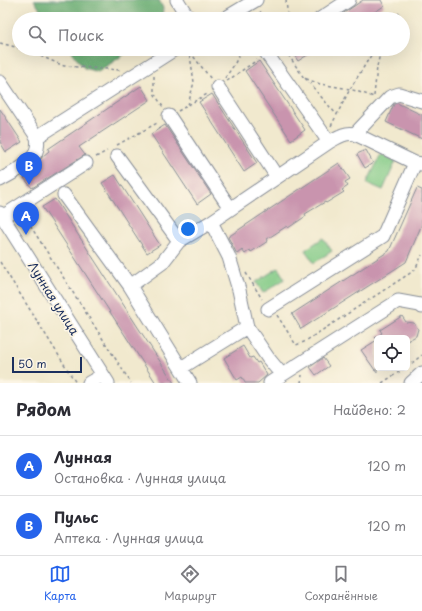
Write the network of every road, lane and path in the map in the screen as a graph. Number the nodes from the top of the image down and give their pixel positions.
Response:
1 (178, 0) edge
2 (256, 0) edge
3 (286, 0) edge
4 (349, 0) edge
5 (185, 12) edge
6 (236, 12) edge
7 (287, 12) edge
8 (331, 12) edge
9 (0, 43) edge
10 (12, 46) edge
11 (40, 56) edge
12 (164, 56) edge
13 (191, 56) edge
14 (193, 56) edge
15 (238, 56) edge
16 (273, 56) edge
17 (289, 56) edge
18 (371, 56) edge
19 (379, 56) edge
20 (154, 62) junction
21 (139, 72) junction
22 (304, 78) junction
23 (0, 82) edge
24 (218, 87) junction
25 (350, 89) junction
26 (374, 97) junction
27 (422, 101) edge
28 (188, 105) dead end
29 (378, 109) junction
30 (336, 114) junction
31 (169, 116) joint
32 (355, 134) junction
33 (37, 137) junction
34 (327, 140) junction
35 (117, 156) dead end
36 (86, 163) dead end
37 (418, 164) edge
38 (277, 176) junction
39 (0, 180) edge
40 (64, 195) dead end
41 (18, 206) junction
42 (230, 208) junction
43 (1, 215) edge
44 (211, 222) junction
45 (180, 241) junction
46 (422, 256) edge
47 (0, 262) edge
48 (130, 286) junction
49 (422, 306) edge
50 (270, 308) joint
51 (247, 326) junction
52 (422, 355) edge
53 (410, 364) edge
54 (181, 368) junction
55 (400, 371) edge
56 (422, 373) edge
57 (282, 376) junction
58 (105, 379) edge
59 (76, 383) edge
60 (89, 383) edge
61 (131, 383) edge
62 (190, 383) edge
63 (270, 383) edge
64 (382, 383) edge
65 (410, 383) edge

1 - 5 street
2 - 6 street
3 - 7 path
4 - 8 street
9 - 10 path
11 - 21 path
12 - 20 street
13 - 28 path
14 - 24 path
15 - 24 path
16 - 34 street
17 - 22 path
18 - 25 path
19 - 26 path
20 - 21 street
20 - 31 path
21 - 33 street
22 - 25 path
22 - 30 path
23 - 33 street
24 - 38 street
25 - 26 path
25 - 30 path
26 - 29 path
27 - 29 street
29 - 32 street
30 - 34 path
31 - 42 street
32 - 34 street
32 - 37 street
33 - 39 street
34 - 38 street
35 - 45 street
36 - 41 street
37 - 50 street
38 - 42 street
40 - 48 street
41 - 43 street
41 - 61 path
42 - 44 street
43 - 58 street, Лунная улица
44 - 45 street
44 - 51 street
45 - 48 street
46 - 50 path
47 - 59 path
48 - 54 street
49 - 57 street
51 - 54 street
51 - 57 street
52 - 53 path
54 - 62 street
55 - 64 path
56 - 65 street
57 - 63 street
58 - 60 street

